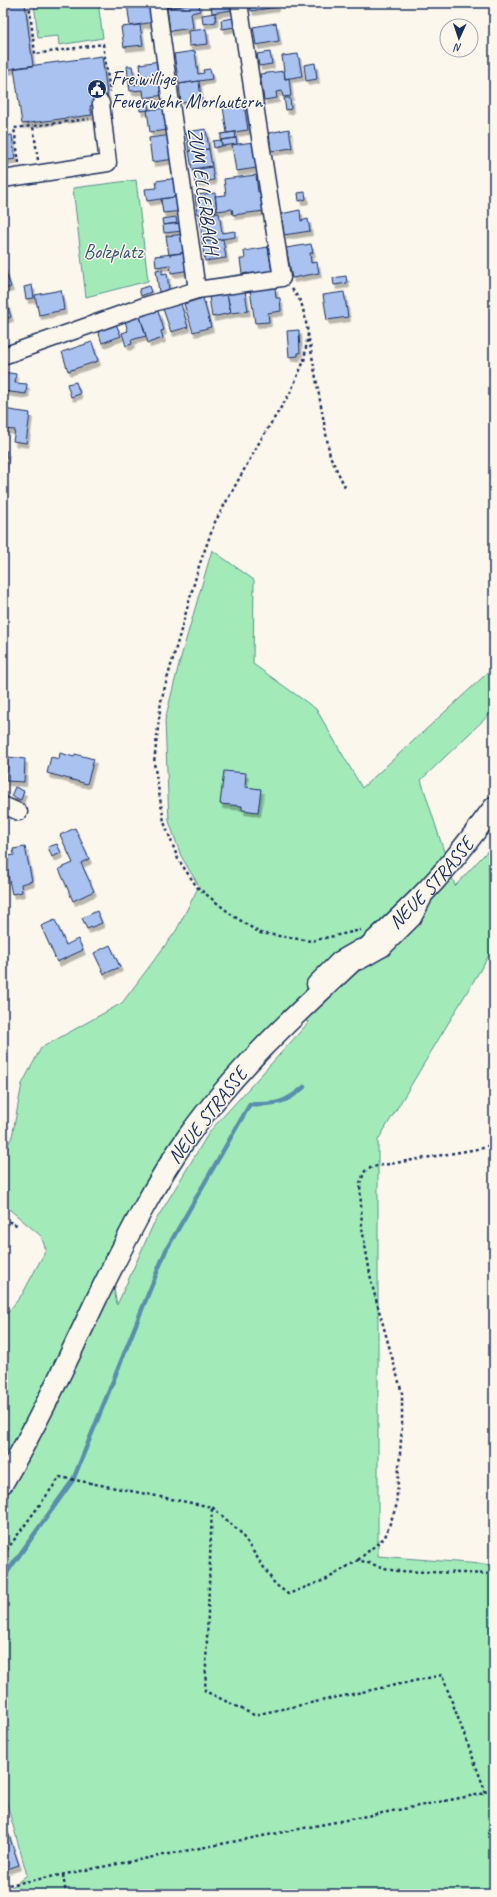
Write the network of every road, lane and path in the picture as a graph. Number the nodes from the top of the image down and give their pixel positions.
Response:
1 (29, 3) edge
2 (157, 3) edge
3 (239, 3) edge
4 (105, 106) junction
5 (33, 126) junction
6 (18, 159) dead end
7 (39, 173) junction
8 (3, 179) edge
9 (282, 278) junction
10 (197, 290) junction
11 (308, 334) junction
12 (3, 356) edge
13 (346, 489) dead end
14 (3, 805) edge
15 (494, 807) edge
16 (19, 812) dead end
17 (428, 888) junction
18 (371, 933) junction
19 (344, 969) junction
20 (296, 1015) junction
21 (494, 1143) edge
22 (3, 1219) edge
23 (19, 1226) dead end
24 (7, 1488) edge
25 (3, 1506) edge
26 (212, 1507) junction
27 (3, 1555) edge
28 (358, 1560) junction
29 (494, 1574) edge
30 (64, 1875) junction
31 (3, 1886) edge
32 (66, 1894) edge

1 - 4 path
2 - 10 street, ZUM ELLERBACH
3 - 9 street
4 - 5 path
4 - 7 street
5 - 6 path
5 - 7 path
7 - 8 street
9 - 10 street
9 - 11 path
10 - 12 street
11 - 13 path
11 - 18 path
14 - 16 street
15 - 17 main road, NEUE STRASSE
17 - 18 main road, NEUE STRASSE
17 - 19 street
18 - 19 main road, NEUE STRASSE
18 - 20 street
19 - 20 main road, NEUE STRASSE
20 - 24 main road, NEUE STRASSE
21 - 28 path
22 - 23 path
24 - 25 path
26 - 27 path
26 - 28 path
26 - 30 path
28 - 29 path
30 - 31 path
30 - 32 path

